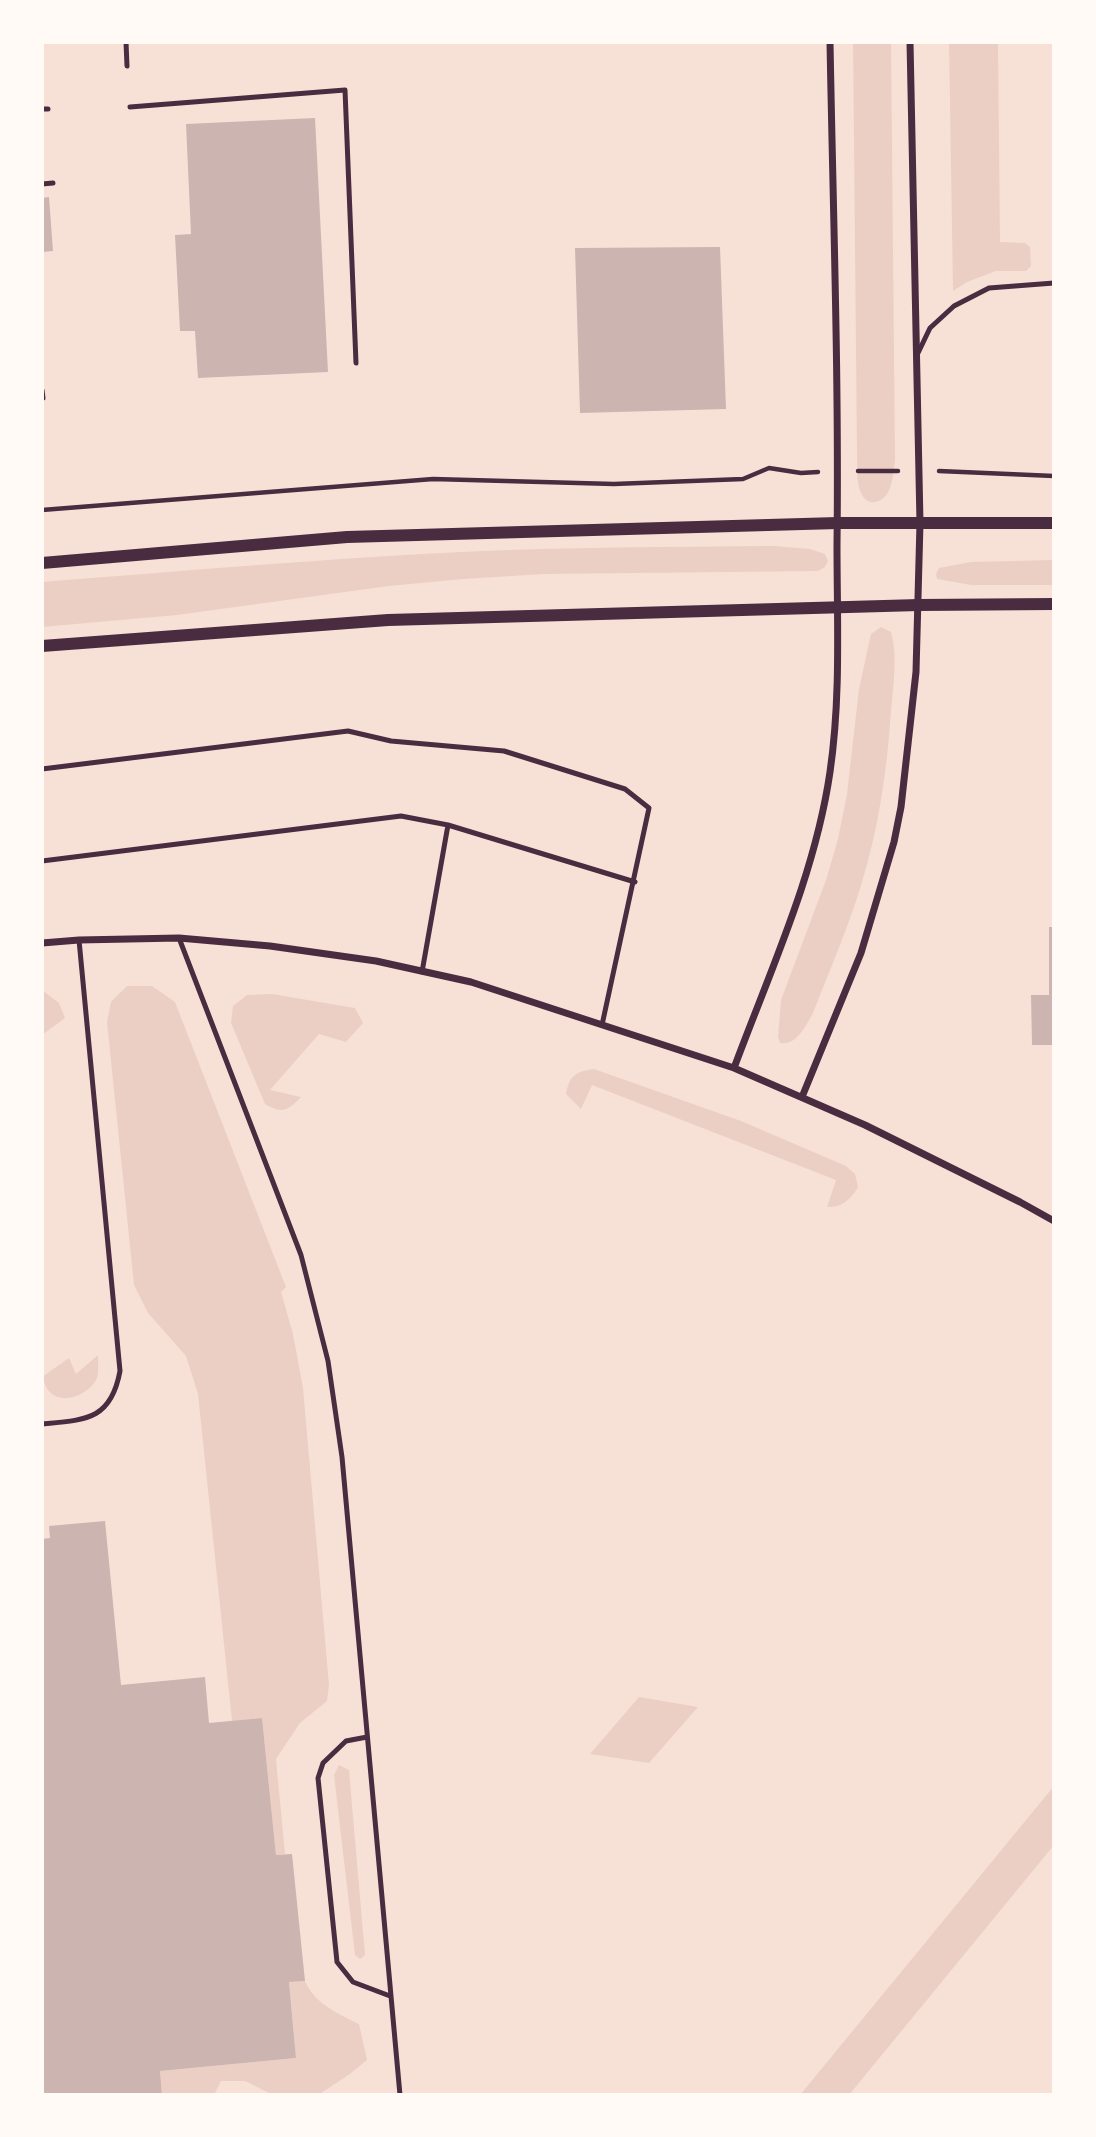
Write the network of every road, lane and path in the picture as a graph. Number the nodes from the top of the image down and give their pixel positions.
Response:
1 (125, 42) edge
2 (830, 42) edge
3 (910, 42) edge
4 (127, 66) dead end
5 (130, 107) dead end
6 (53, 183) dead end
7 (42, 184) edge
8 (1054, 283) edge
9 (915, 358) junction
10 (356, 363) dead end
11 (42, 390) edge
12 (43, 398) edge
13 (919, 470) junction
14 (838, 471) junction
15 (1054, 476) edge
16 (42, 510) edge
17 (838, 523) junction
18 (920, 523) junction
19 (1054, 523) edge
20 (42, 563) edge
21 (1054, 604) edge
22 (919, 606) junction
23 (837, 609) junction
24 (42, 646) edge
25 (42, 769) edge
26 (448, 825) junction
27 (42, 861) edge
28 (635, 881) junction
29 (179, 938) junction
30 (79, 940) junction
31 (42, 943) edge
32 (422, 971) junction
33 (602, 1025) junction
34 (734, 1068) junction
35 (802, 1097) junction
36 (1054, 1221) edge
37 (42, 1424) edge
38 (367, 1737) junction
39 (390, 1996) junction
40 (400, 2095) edge

1 - 4 lane
2 - 14 street
3 - 9 street
5 - 10 lane
6 - 7 lane
8 - 9 lane
9 - 13 street
11 - 12 lane
13 - 14 path
13 - 15 path
13 - 18 street
14 - 16 path
14 - 17 street
17 - 18 street
17 - 20 street
17 - 23 street
18 - 19 street
18 - 22 street
21 - 22 street
22 - 23 street
22 - 35 street
23 - 24 street
23 - 34 street
25 - 28 lane
26 - 27 lane
26 - 28 lane
26 - 32 lane
28 - 33 lane
29 - 30 street
29 - 32 street
29 - 38 lane
30 - 31 street
30 - 37 lane
32 - 33 street
33 - 34 street
34 - 35 street
35 - 36 street
38 - 39 lane
38 - 39 lane
39 - 40 lane

